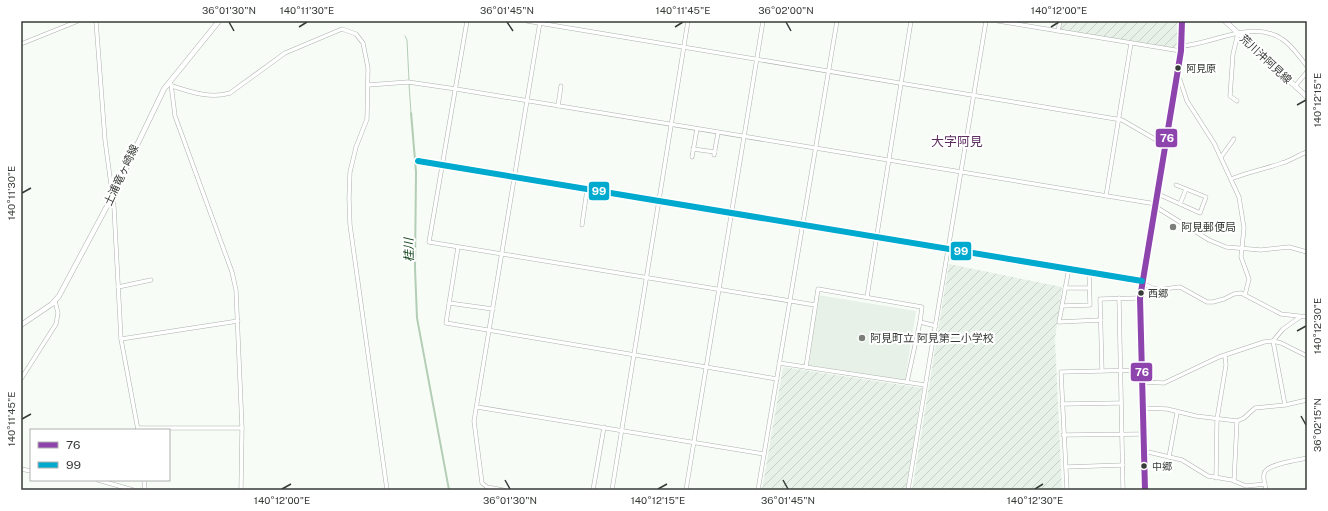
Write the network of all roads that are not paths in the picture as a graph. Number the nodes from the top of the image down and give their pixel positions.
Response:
1 (78, 21) edge
2 (96, 21) edge
3 (219, 21) edge
4 (467, 21) edge
5 (527, 21) edge
6 (688, 21) edge
7 (763, 21) edge
8 (837, 21) edge
9 (911, 21) edge
10 (986, 21) edge
11 (998, 21) edge
12 (1060, 21) edge
13 (1182, 21) edge
14 (1225, 21) edge
15 (540, 22) edge
16 (1058, 31) junction
17 (1238, 33) junction
18 (1131, 43) junction
19 (21, 44) edge
20 (1182, 46) junction
21 (683, 48) junction
22 (1181, 51) junction
23 (756, 60) junction
24 (1307, 66) edge
25 (828, 72) junction
26 (1307, 72) edge
27 (1177, 77) junction
28 (170, 80) junction
29 (901, 84) junction
30 (368, 85) junction
31 (172, 86) junction
32 (561, 86) dead end
33 (1295, 86) junction
34 (456, 89) junction
35 (974, 96) junction
36 (1307, 97) edge
37 (527, 101) junction
38 (1237, 101) dead end
39 (558, 106) junction
40 (1118, 120) junction
41 (671, 125) junction
42 (697, 129) junction
43 (718, 132) junction
44 (744, 137) junction
45 (1234, 139) dead end
46 (1165, 145) junction
47 (815, 148) junction
48 (693, 149) junction
49 (1307, 152) edge
50 (692, 157) dead end
51 (1221, 157) junction
52 (888, 160) junction
53 (418, 161) dead end
54 (443, 166) junction
55 (961, 172) junction
56 (515, 178) junction
57 (1231, 180) junction
58 (118, 182) junction
59 (111, 183) junction
60 (1176, 185) dead end
61 (1186, 189) junction
62 (587, 190) junction
63 (1158, 194) junction
64 (113, 195) junction
65 (1106, 196) junction
66 (658, 201) junction
67 (1180, 204) junction
68 (107, 205) junction
69 (1156, 206) junction
70 (114, 207) junction
71 (731, 213) junction
72 (582, 225) dead end
73 (802, 225) junction
74 (877, 237) junction
75 (458, 247) junction
76 (949, 249) junction
77 (1242, 249) junction
78 (1307, 252) edge
79 (502, 254) junction
80 (1069, 268) junction
81 (1089, 272) junction
82 (645, 278) junction
83 (151, 280) dead end
84 (1142, 281) junction
85 (118, 287) junction
86 (1065, 288) junction
87 (1090, 288) junction
88 (719, 291) junction
89 (1245, 295) junction
90 (867, 297) junction
91 (1119, 298) junction
92 (1140, 298) junction
93 (55, 301) junction
94 (790, 301) junction
95 (449, 303) junction
96 (815, 306) junction
97 (1062, 306) junction
98 (493, 309) junction
99 (1307, 316) edge
100 (1301, 317) junction
101 (1101, 320) junction
102 (238, 321) junction
103 (920, 322) junction
104 (21, 325) edge
105 (936, 326) junction
106 (489, 331) junction
107 (121, 339) junction
108 (1273, 341) junction
109 (633, 355) junction
110 (1225, 356) junction
111 (1307, 356) edge
112 (779, 363) junction
113 (706, 367) junction
114 (806, 367) junction
115 (1142, 370) junction
116 (1102, 371) junction
117 (1121, 371) junction
118 (21, 379) edge
119 (777, 379) junction
120 (907, 382) junction
121 (1142, 382) junction
122 (925, 385) junction
123 (1307, 400) edge
124 (1121, 403) junction
125 (1062, 404) junction
126 (1285, 405) junction
127 (477, 407) junction
128 (1143, 408) junction
129 (1177, 412) junction
130 (1217, 419) junction
131 (1237, 421) junction
132 (604, 427) junction
133 (242, 428) junction
134 (138, 429) edge
135 (622, 430) junction
136 (1122, 434) junction
137 (1144, 434) junction
138 (1064, 435) junction
139 (694, 442) junction
140 (1144, 451) junction
141 (764, 454) junction
142 (1169, 457) junction
143 (1307, 458) edge
144 (1123, 465) junction
145 (1066, 467) junction
146 (1216, 478) junction
147 (102, 481) edge
148 (1234, 481) junction
149 (1265, 484) junction
150 (133, 490) edge
151 (241, 490) edge
152 (387, 490) edge
153 (503, 490) edge
154 (593, 490) edge
155 (612, 490) edge
156 (686, 490) edge
157 (758, 490) edge
158 (908, 490) edge
159 (1067, 490) edge
160 (1123, 490) edge
161 (1145, 490) edge
162 (1266, 490) edge

1 - 19 street
2 - 59 street
3 - 28 main road, 土浦竜ヶ崎線
4 - 34 street
5 - 15 street
6 - 21 street
7 - 23 street
8 - 25 street
9 - 29 street
10 - 35 street
11 - 16 street
12 - 16 street
13 - 20 street
14 - 17 main road, 荒川沖阿見線
15 - 21 street
15 - 37 street
16 - 18 street
17 - 20 street
17 - 24 street
17 - 33 main road, 荒川沖阿見線
17 - 38 street
18 - 22 street
18 - 40 street
20 - 22 street
21 - 23 street
21 - 41 street
22 - 27 street
23 - 25 street
23 - 44 street
25 - 29 street
25 - 47 street
26 - 33 street
27 - 46 street
27 - 51 street
28 - 31 street
28 - 58 main road, 土浦竜ヶ崎線
29 - 35 street
29 - 52 street
30 - 31 street
30 - 34 street
30 - 152 street
31 - 102 street
32 - 39 street
33 - 36 main road, 荒川沖阿見線
34 - 37 street
34 - 54 street
35 - 40 street
35 - 55 street
37 - 39 street
37 - 56 street
39 - 41 street
40 - 46 street
40 - 65 street
41 - 42 street
41 - 66 street
42 - 43 street
42 - 48 street
43 - 44 street
43 - 48 street
44 - 47 street
44 - 71 street
45 - 51 street
46 - 63 street
47 - 52 street
47 - 73 street
48 - 50 street
49 - 57 street
51 - 57 street
52 - 55 street
52 - 74 street
53 - 54 street
54 - 56 street
54 - 75 street
55 - 65 street
55 - 76 street
56 - 62 street
56 - 79 street
57 - 77 street
58 - 59 main road
58 - 64 main road, 土浦竜ヶ崎線
59 - 64 street
60 - 61 street
61 - 67 street
61 - 67 street
62 - 66 street
62 - 72 street
63 - 67 street
63 - 69 street
64 - 68 main road, 土浦竜ヶ崎線
64 - 70 street
65 - 69 street
66 - 71 street
66 - 82 street
68 - 70 main road
68 - 93 main road, 土浦竜ヶ崎線
69 - 77 street
69 - 84 street
70 - 85 street
71 - 73 street
71 - 88 street
73 - 74 street
73 - 94 street
74 - 76 street
74 - 90 street
75 - 79 street
75 - 95 street
76 - 80 street
76 - 105 street
77 - 78 street
77 - 89 street
79 - 82 street
79 - 98 street
80 - 81 street
80 - 86 street
81 - 84 street
81 - 87 street
82 - 88 street
82 - 109 street
83 - 85 street
84 - 89 street
84 - 92 street
85 - 107 street
86 - 87 street
86 - 97 street
87 - 97 street
88 - 94 street
88 - 113 street
89 - 100 street
90 - 96 street
90 - 103 street
91 - 92 street
91 - 101 street
91 - 117 street
92 - 115 street
93 - 104 main road, 土浦竜ヶ崎線
93 - 118 street
94 - 96 street
94 - 112 street
95 - 98 street
95 - 106 street
96 - 114 street
97 - 101 street
98 - 106 street
99 - 100 street
100 - 108 street
101 - 116 street
102 - 107 street
102 - 133 street
103 - 105 street
103 - 120 street
105 - 122 street
106 - 109 street
106 - 127 street
107 - 134 street
108 - 110 street
108 - 111 street
108 - 126 street
109 - 113 street
109 - 135 street
110 - 121 street
110 - 130 street
112 - 114 street
112 - 119 street
113 - 119 street
113 - 139 street
114 - 120 street
115 - 117 street
115 - 121 street
116 - 117 street
116 - 125 street
117 - 124 street
119 - 141 street
120 - 122 street
121 - 128 street
122 - 158 street
123 - 126 street
124 - 125 street
124 - 136 street
125 - 138 street
126 - 131 street
127 - 132 street
127 - 153 street
128 - 129 street
128 - 137 street
129 - 130 street
129 - 142 street
130 - 131 street
130 - 146 street
131 - 148 street
132 - 135 street
132 - 154 street
133 - 134 street
133 - 151 street
135 - 139 street
135 - 155 street
136 - 137 street
136 - 138 street
136 - 144 street
137 - 140 street
138 - 145 street
139 - 141 street
139 - 156 street
140 - 142 street
140 - 161 street
141 - 157 street
142 - 146 street
143 - 149 street
144 - 145 street
144 - 160 street
145 - 159 street
146 - 148 street
147 - 150 street
148 - 149 street
149 - 162 street

